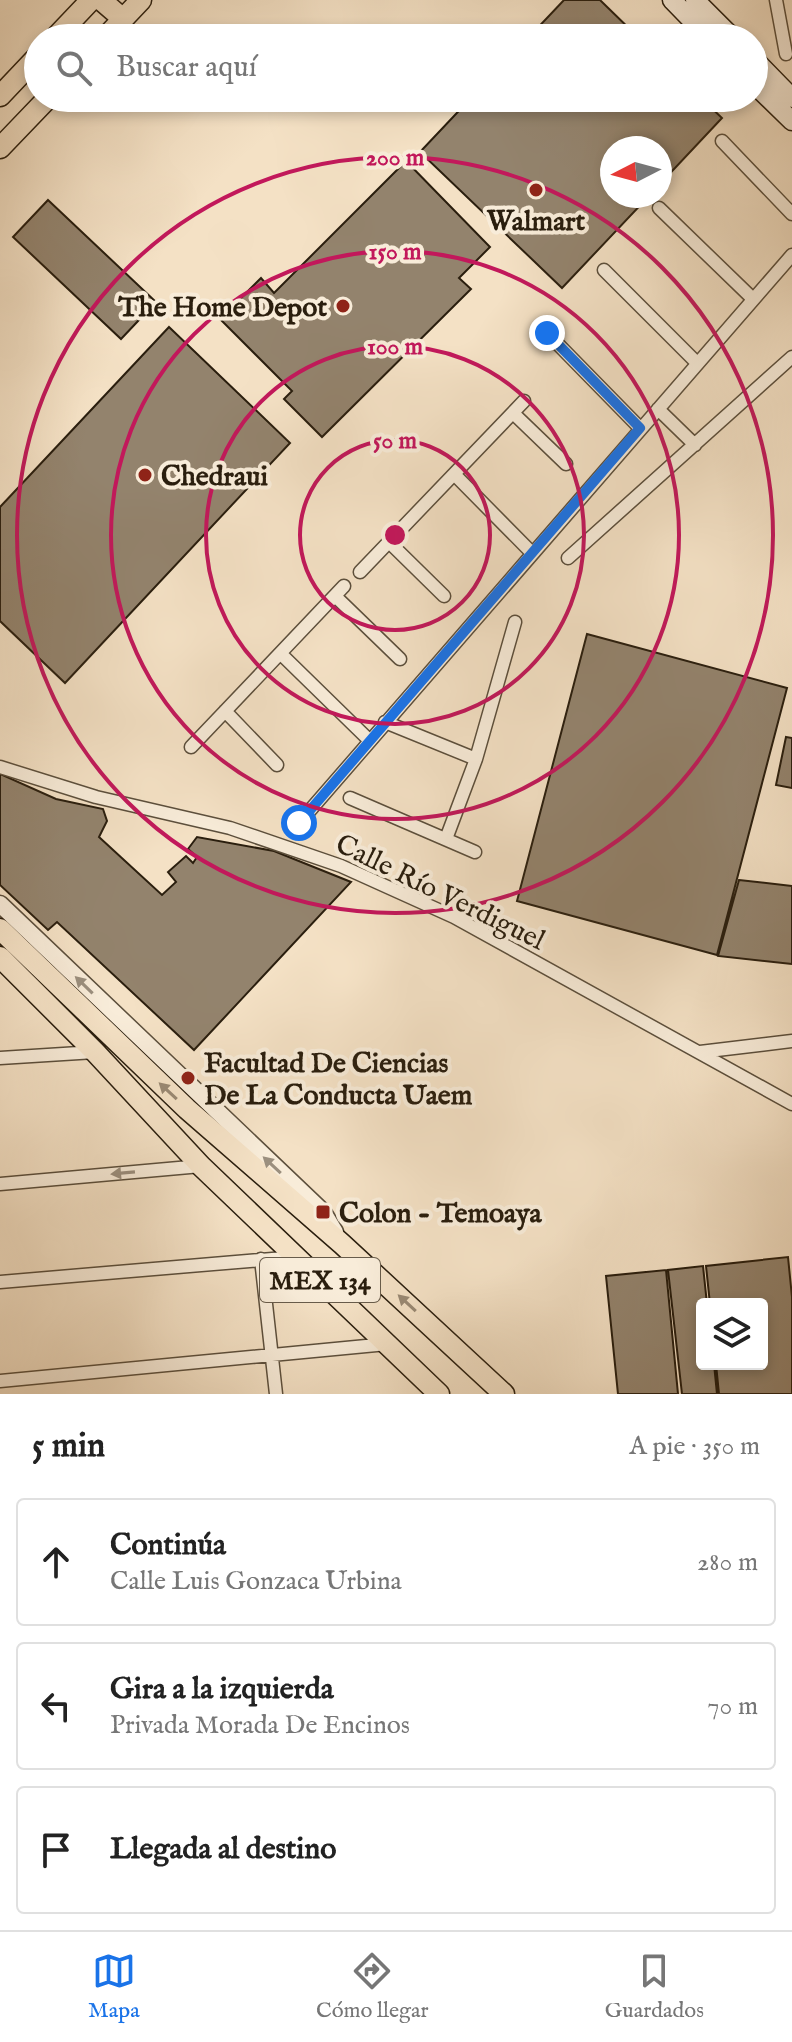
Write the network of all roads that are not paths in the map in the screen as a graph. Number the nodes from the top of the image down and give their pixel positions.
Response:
1 (91, 0) edge
2 (101, 0) edge
3 (141, 0) edge
4 (672, 0) edge
5 (695, 0) edge
6 (776, 0) edge
7 (123, 19) junction
8 (68, 24) edge
9 (118, 24) edge
10 (695, 24) edge
11 (719, 24) edge
12 (789, 54) edge
13 (768, 60) edge
14 (24, 71) edge
15 (768, 75) edge
16 (0, 96) edge
17 (768, 98) edge
18 (792, 98) edge
19 (35, 112) edge
20 (792, 121) edge
21 (722, 141) dead end
22 (0, 148) edge
23 (659, 208) dead end
24 (792, 214) edge
25 (792, 255) edge
26 (604, 270) dead end
27 (753, 299) junction
28 (547, 333) dead end
29 (792, 357) edge
30 (697, 363) junction
31 (524, 401) dead end
32 (658, 409) junction
33 (513, 413) junction
34 (640, 428) junction
35 (695, 445) junction
36 (566, 464) dead end
37 (454, 474) junction
38 (389, 542) junction
39 (532, 553) junction
40 (568, 558) dead end
41 (360, 572) dead end
42 (344, 586) dead end
43 (335, 596) junction
44 (444, 596) dead end
45 (515, 622) dead end
46 (281, 654) junction
47 (400, 659) dead end
48 (225, 711) junction
49 (385, 722) junction
50 (369, 740) junction
51 (191, 747) dead end
52 (476, 759) junction
53 (277, 765) dead end
54 (0, 767) edge
55 (350, 798) dead end
56 (299, 823) dead end
57 (446, 839) junction
58 (475, 852) dead end
59 (0, 904) edge
60 (0, 929) edge
61 (0, 957) edge
62 (0, 977) edge
63 (76, 1033) junction
64 (792, 1041) edge
65 (95, 1052) junction
66 (699, 1052) junction
67 (0, 1058) edge
68 (792, 1104) edge
69 (201, 1166) junction
70 (0, 1184) edge
71 (342, 1244) junction
72 (296, 1257) junction
73 (261, 1259) junction
74 (0, 1282) edge
75 (388, 1344) junction
76 (272, 1355) junction
77 (0, 1381) edge
78 (276, 1394) edge
79 (439, 1394) edge
80 (504, 1394) edge

1 - 8 main road
2 - 7 main road
3 - 7 main road
4 - 10 main road
5 - 11 main road
6 - 12 street
7 - 9 main road
12 - 13 street
14 - 16 main road
15 - 18 main road
17 - 20 main road
19 - 22 main road
21 - 24 street
23 - 27 street
25 - 27 street
26 - 30 street
27 - 30 street
28 - 34 street
29 - 35 street
30 - 32 street
31 - 33 street
32 - 34 street
32 - 35 street
33 - 36 street
33 - 37 street
34 - 39 street
35 - 40 street
37 - 38 street
37 - 39 street
38 - 41 street
38 - 44 street
39 - 49 street
42 - 43 street
43 - 46 street
43 - 47 street
45 - 52 street
46 - 48 street
46 - 50 street
48 - 51 street
48 - 53 street
49 - 50 street
49 - 52 street
50 - 56 street
52 - 57 street
54 - 66 street, Calle Río Verdiguel
55 - 57 street
57 - 58 street
71 -> 59 street
71 -> 60 main road, MEX 134
61 - 63 main road, MEX 134
62 - 63 main road
63 - 65 main road, MEX 134
64 - 66 street
65 - 67 street
65 - 69 main road, MEX 134
66 - 68 street, Calle Río Verdiguel
69 -> 70 street
69 - 72 main road, MEX 134
80 -> 71 main road, MEX 134
72 - 73 street
72 - 75 main road, MEX 134
73 - 74 street
73 - 76 street
75 - 76 street
75 - 79 main road, MEX 134
76 - 77 street
76 - 78 street

